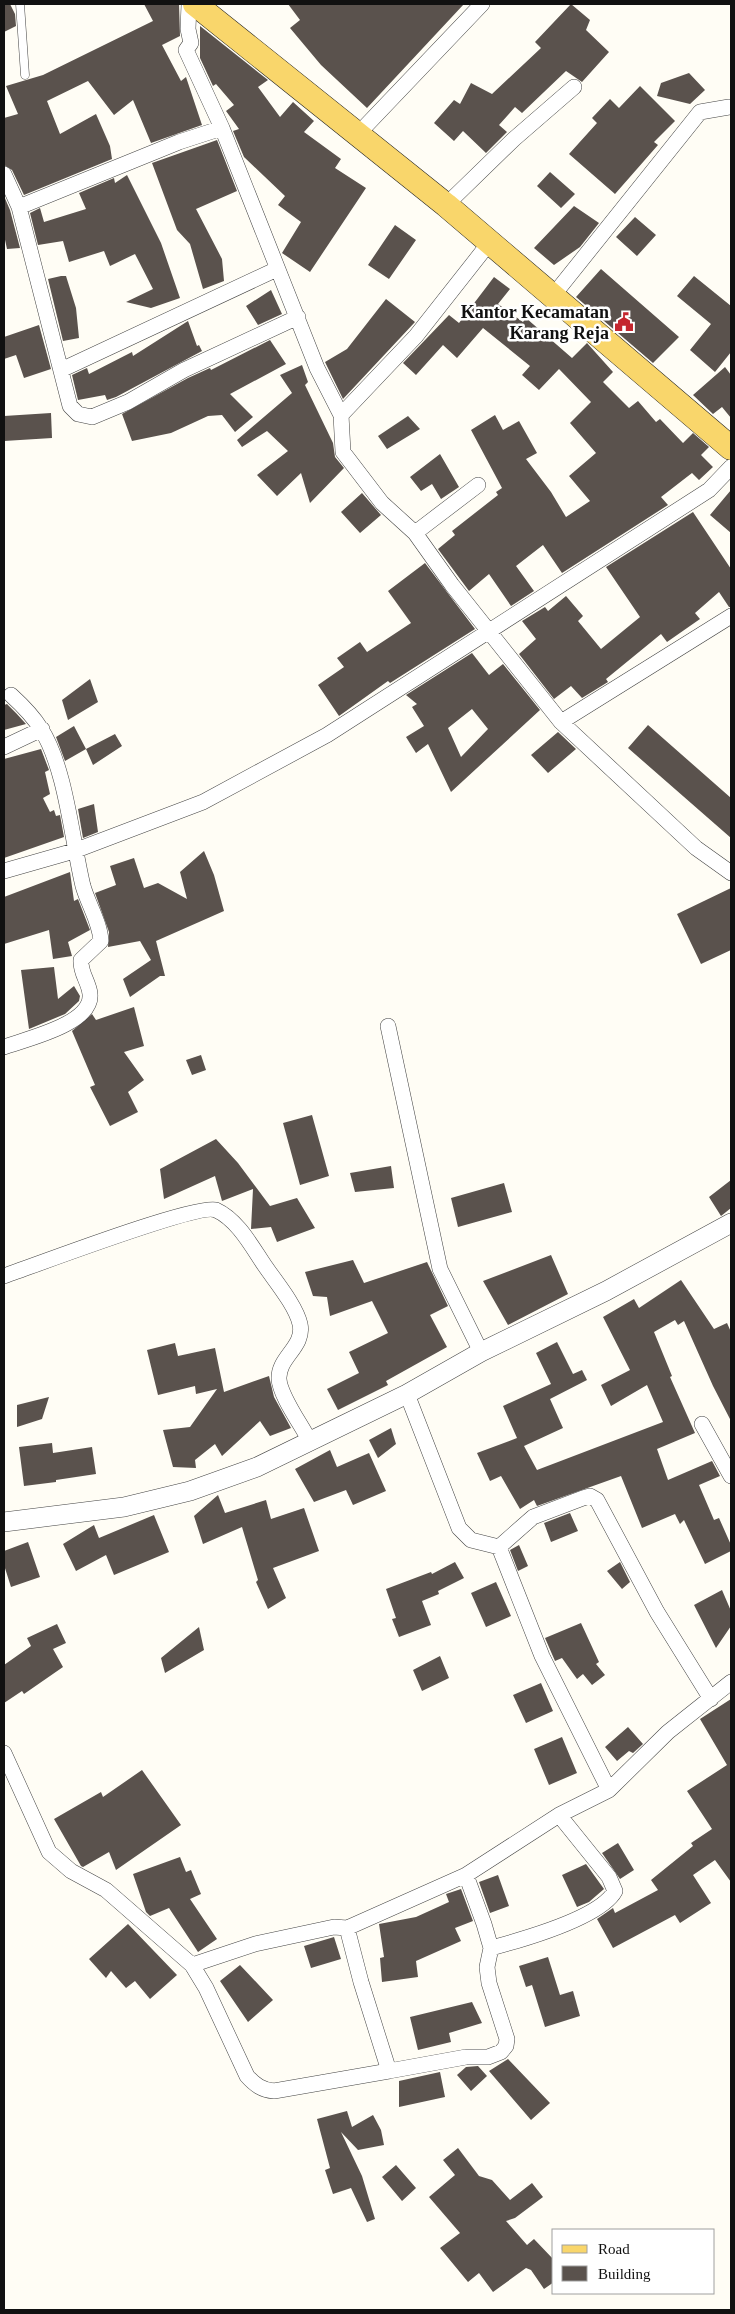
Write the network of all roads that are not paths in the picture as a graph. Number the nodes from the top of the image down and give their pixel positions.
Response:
1 (20, 4) edge
2 (189, 4) edge
3 (195, 4) edge
4 (482, 4) edge
5 (25, 75) dead end
6 (574, 87) dead end
7 (729, 107) dead end
8 (222, 128) junction
9 (359, 134) junction
10 (4, 174) edge
11 (446, 205) junction
12 (19, 207) junction
13 (490, 242) junction
14 (277, 269) junction
15 (552, 297) junction
16 (298, 317) junction
17 (61, 370) junction
18 (341, 415) junction
19 (731, 448) edge
20 (731, 467) edge
21 (478, 485) dead end
22 (415, 533) junction
23 (731, 616) edge
24 (489, 632) junction
25 (11, 695) dead end
26 (561, 722) junction
27 (42, 729) junction
28 (4, 747) edge
29 (74, 851) junction
30 (4, 871) edge
31 (731, 874) edge
32 (388, 1026) dead end
33 (4, 1047) edge
34 (731, 1223) edge
35 (4, 1276) edge
36 (481, 1352) junction
37 (407, 1394) junction
38 (702, 1424) dead end
39 (309, 1440) junction
40 (731, 1476) edge
41 (4, 1522) edge
42 (499, 1547) junction
43 (731, 1682) edge
44 (712, 1699) junction
45 (4, 1753) edge
46 (609, 1790) junction
47 (559, 1815) junction
48 (466, 1875) junction
49 (347, 1928) junction
50 (491, 1948) junction
51 (192, 1964) junction
52 (389, 2070) junction

1 - 5 lane
2 - 8 street
3 - 9 main road
4 - 9 street
6 - 11 street
7 - 15 street
8 - 12 street
8 - 14 street
9 - 11 main road
10 - 12 street
11 - 13 main road
12 - 17 street
13 - 15 main road
13 - 18 street
14 - 16 street
14 - 17 street
15 - 19 main road
16 - 17 street
16 - 18 street
18 - 22 street
20 - 24 street
21 - 22 street
22 - 24 street
23 - 26 street
24 - 26 street
24 - 29 street
25 - 27 street
26 - 31 street
27 - 28 street
27 - 29 street
29 - 30 street
29 - 33 street
32 - 36 street
34 - 36 street
35 - 39 street
36 - 37 street
37 - 39 street
37 - 42 street
38 - 40 street
39 - 41 street
42 - 44 street
42 - 46 street
43 - 44 street
44 - 46 street
45 - 51 street
46 - 47 street
47 - 48 street
47 - 50 street
48 - 49 street
48 - 50 street
49 - 51 street
49 - 52 street
50 - 52 street
51 - 52 street

